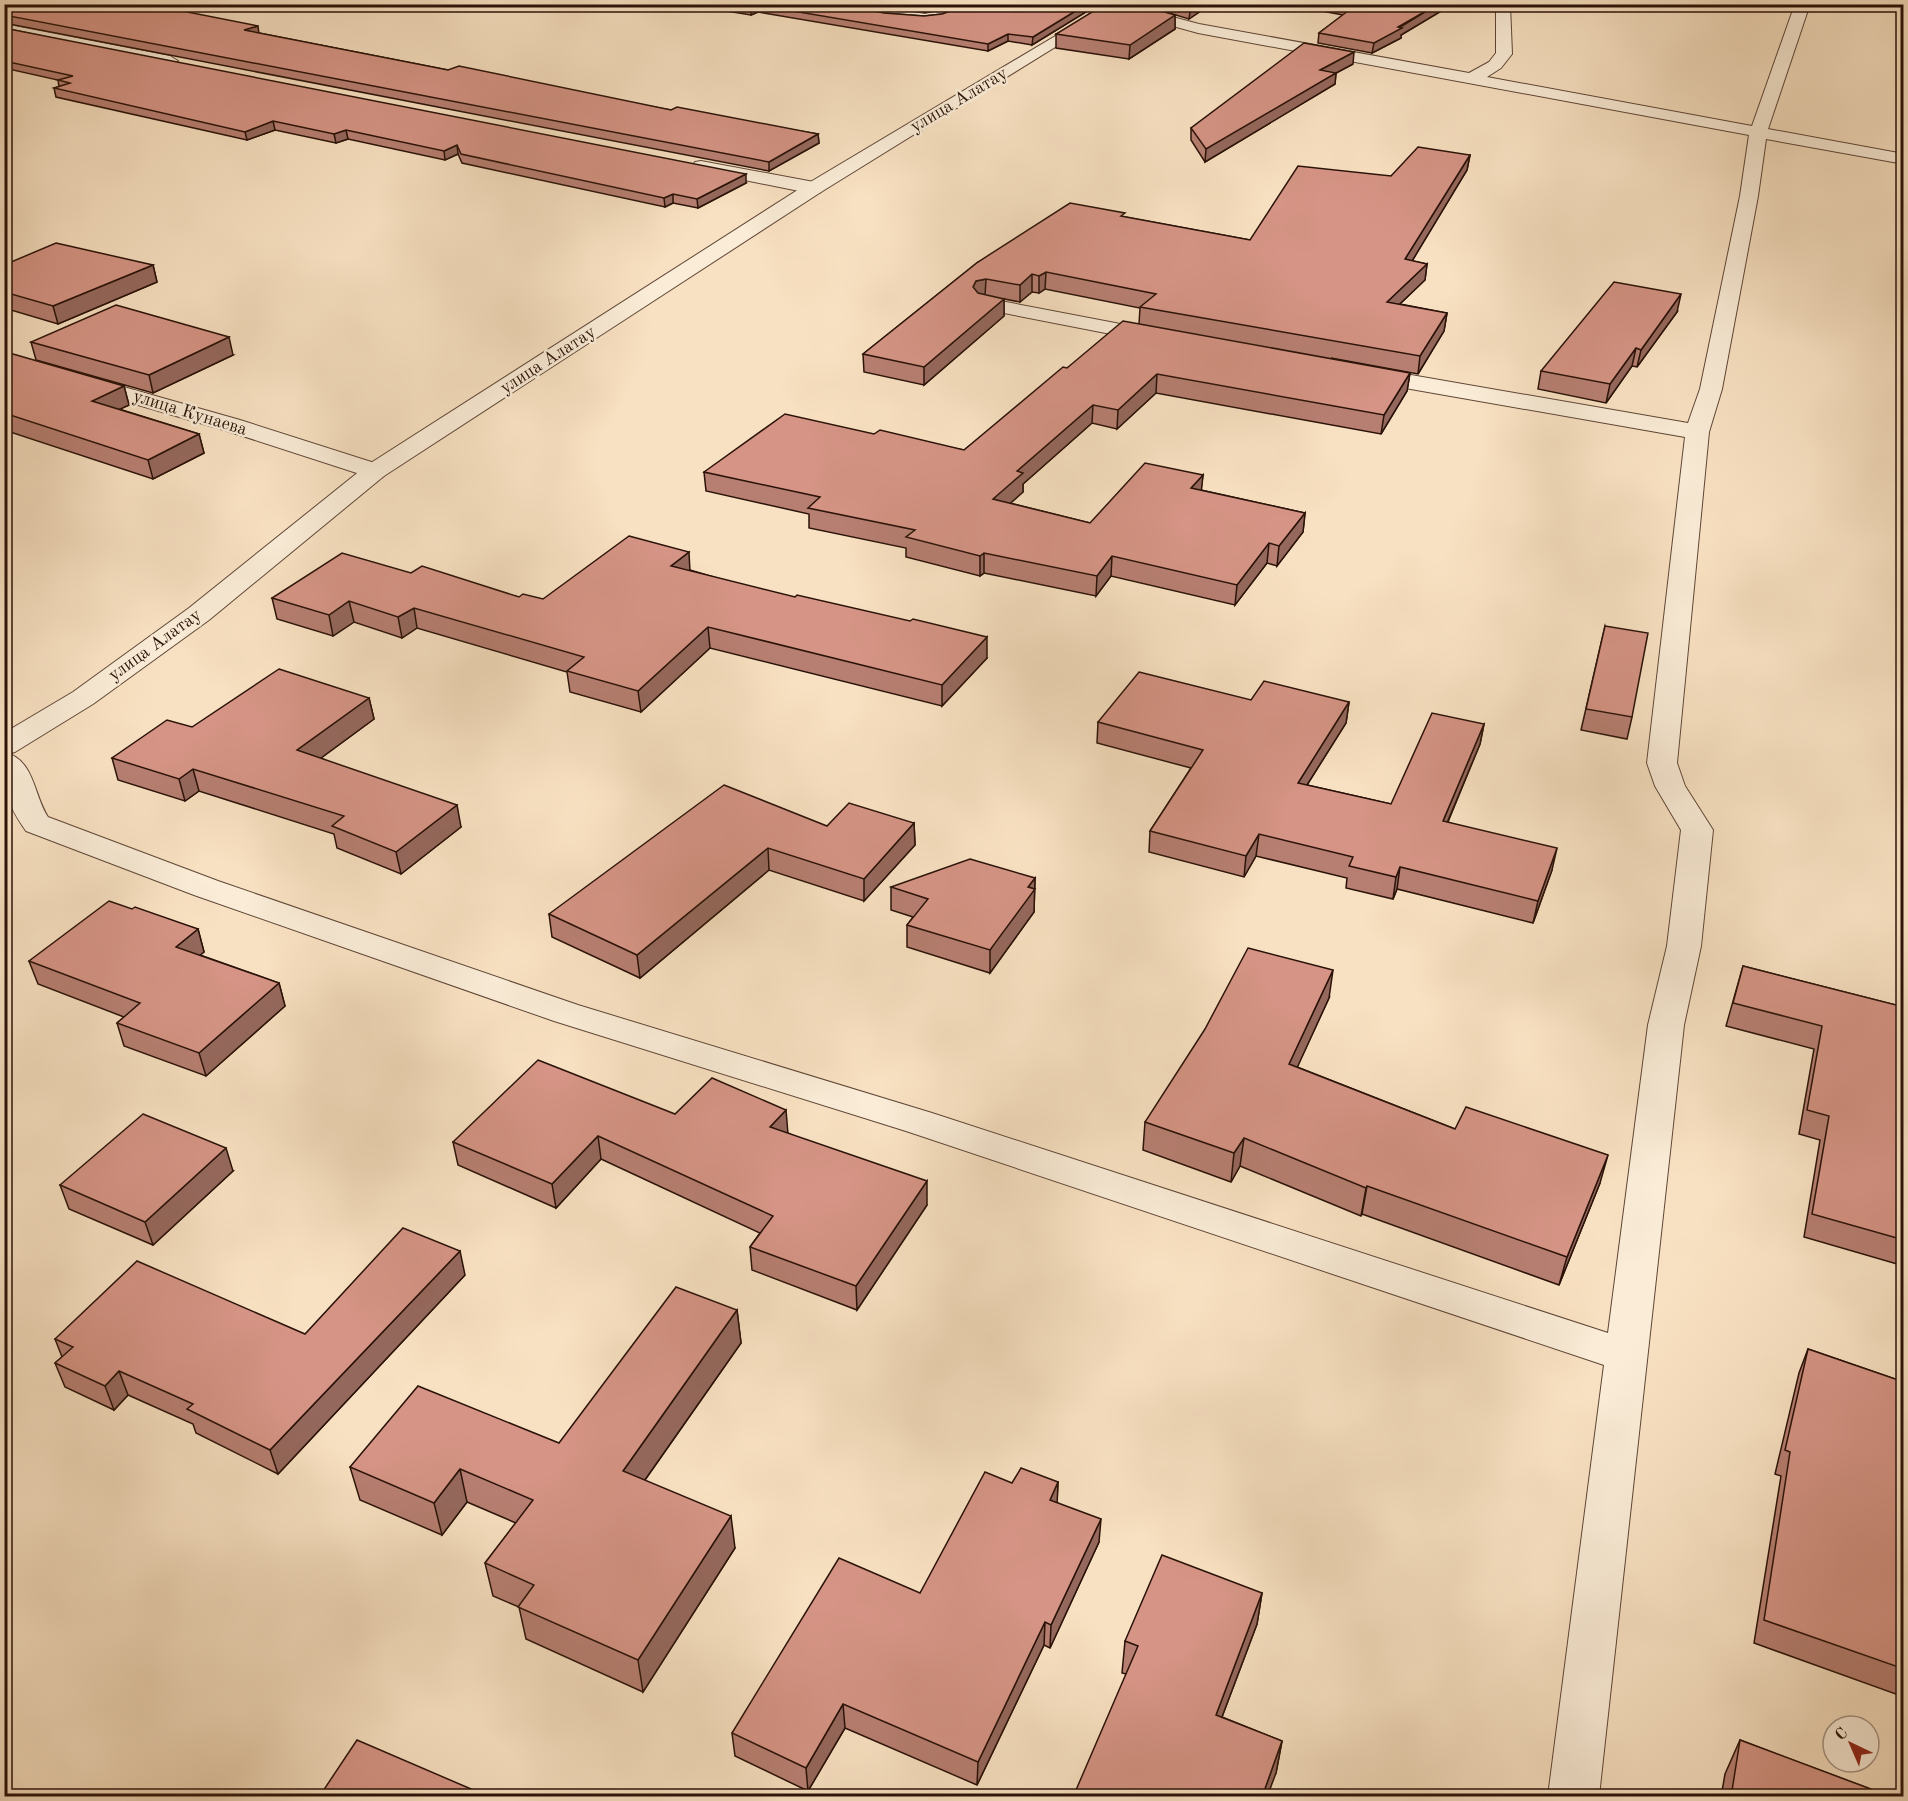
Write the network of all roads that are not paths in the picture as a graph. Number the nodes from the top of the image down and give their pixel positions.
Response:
1 (832, 4) edge
2 (964, 4) edge
3 (1503, 4) edge
4 (1803, 4) edge
5 (1113, 5) edge
6 (4, 28) edge
7 (190, 64) edge
8 (1473, 78) junction
9 (1758, 132) junction
10 (1904, 159) edge
11 (687, 163) edge
12 (814, 188) junction
13 (985, 304) edge
14 (1174, 340) edge
15 (4, 359) edge
16 (1348, 372) edge
17 (1697, 432) junction
18 (375, 471) junction
19 (4, 746) edge
20 (4, 761) edge
21 (1628, 1356) junction
22 (1574, 1797) edge

1 - 2 street
3 - 8 street
4 - 9 street
5 - 8 street
5 - 12 street, улица Алатау
6 - 7 street
8 - 9 street
9 - 10 street
9 - 17 street
11 - 12 street
12 - 18 street, улица Алатау
13 - 14 street
15 - 18 street, улица Кунаева
16 - 17 street
17 - 21 street
18 - 19 street, улица Алатау
20 - 21 street
21 - 22 street

